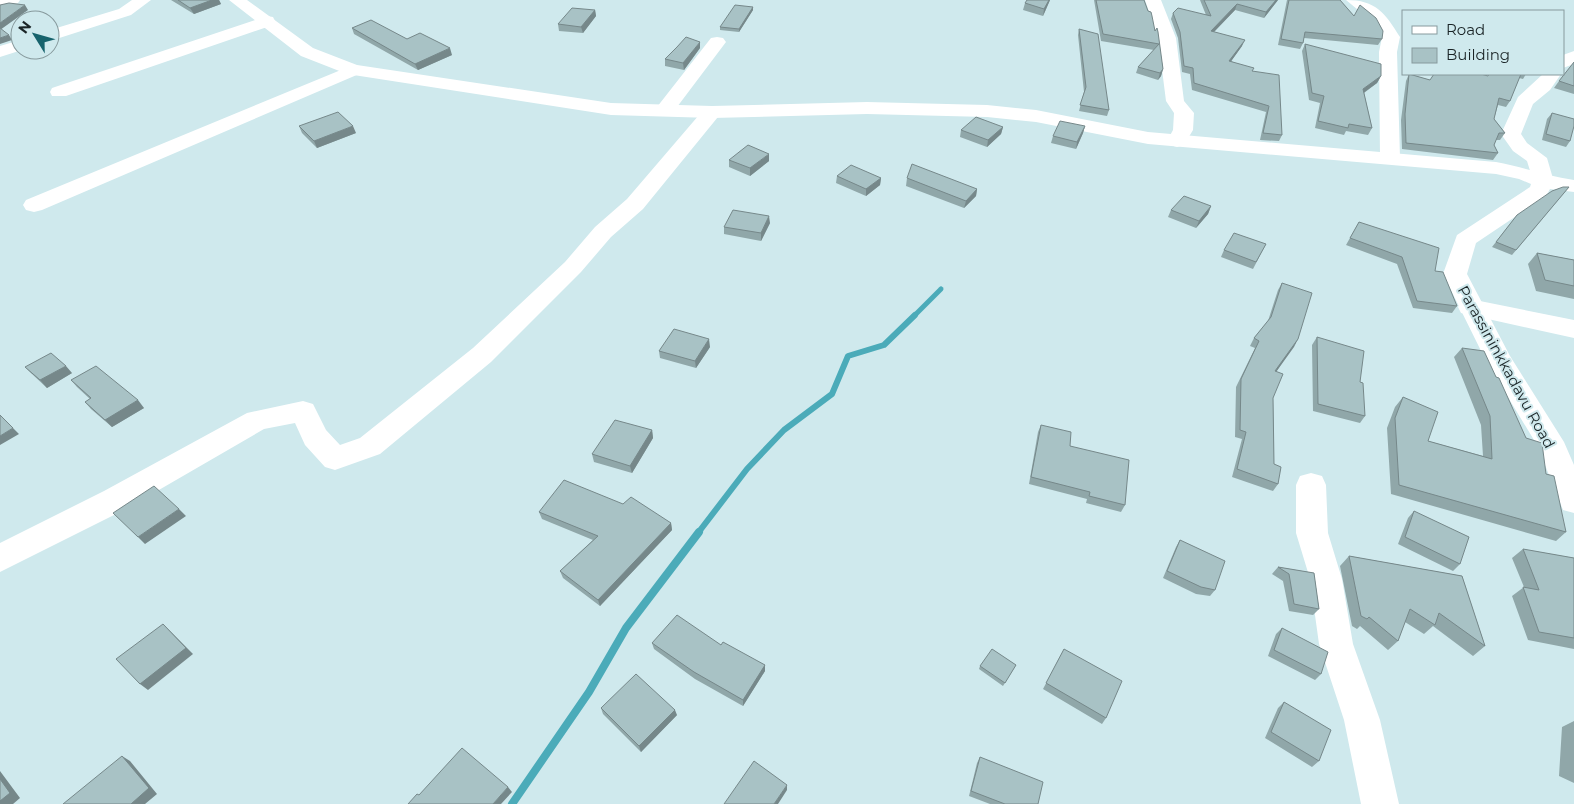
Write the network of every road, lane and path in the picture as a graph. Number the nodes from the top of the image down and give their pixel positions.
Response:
1 (12, 0) edge
2 (143, 0) edge
3 (237, 0) edge
4 (1153, 0) edge
5 (1354, 0) edge
6 (0, 5) edge
7 (267, 21) junction
8 (60, 31) edge
9 (717, 42) dead end
10 (353, 70) junction
11 (1551, 75) edge
12 (59, 92) dead end
13 (664, 111) junction
14 (712, 112) junction
15 (1177, 141) junction
16 (1390, 158) junction
17 (1543, 182) junction
18 (1574, 186) edge
19 (34, 205) dead end
20 (1470, 307) junction
21 (1574, 329) edge
22 (1311, 485) dead end
23 (1574, 500) edge
24 (0, 558) edge
25 (1380, 804) edge

1 - 6 street
2 - 8 street
3 - 7 street
4 - 15 street
5 - 16 street
7 - 10 street
7 - 12 street
9 - 13 street
10 - 13 street
10 - 19 street
11 - 17 street
13 - 14 street
14 - 15 street
14 - 24 street
15 - 16 street
16 - 17 street
17 - 18 street
17 - 20 street, Parassininkkadavu Road
20 - 21 street
20 - 23 street, Parassininkkadavu Road
22 - 25 street

